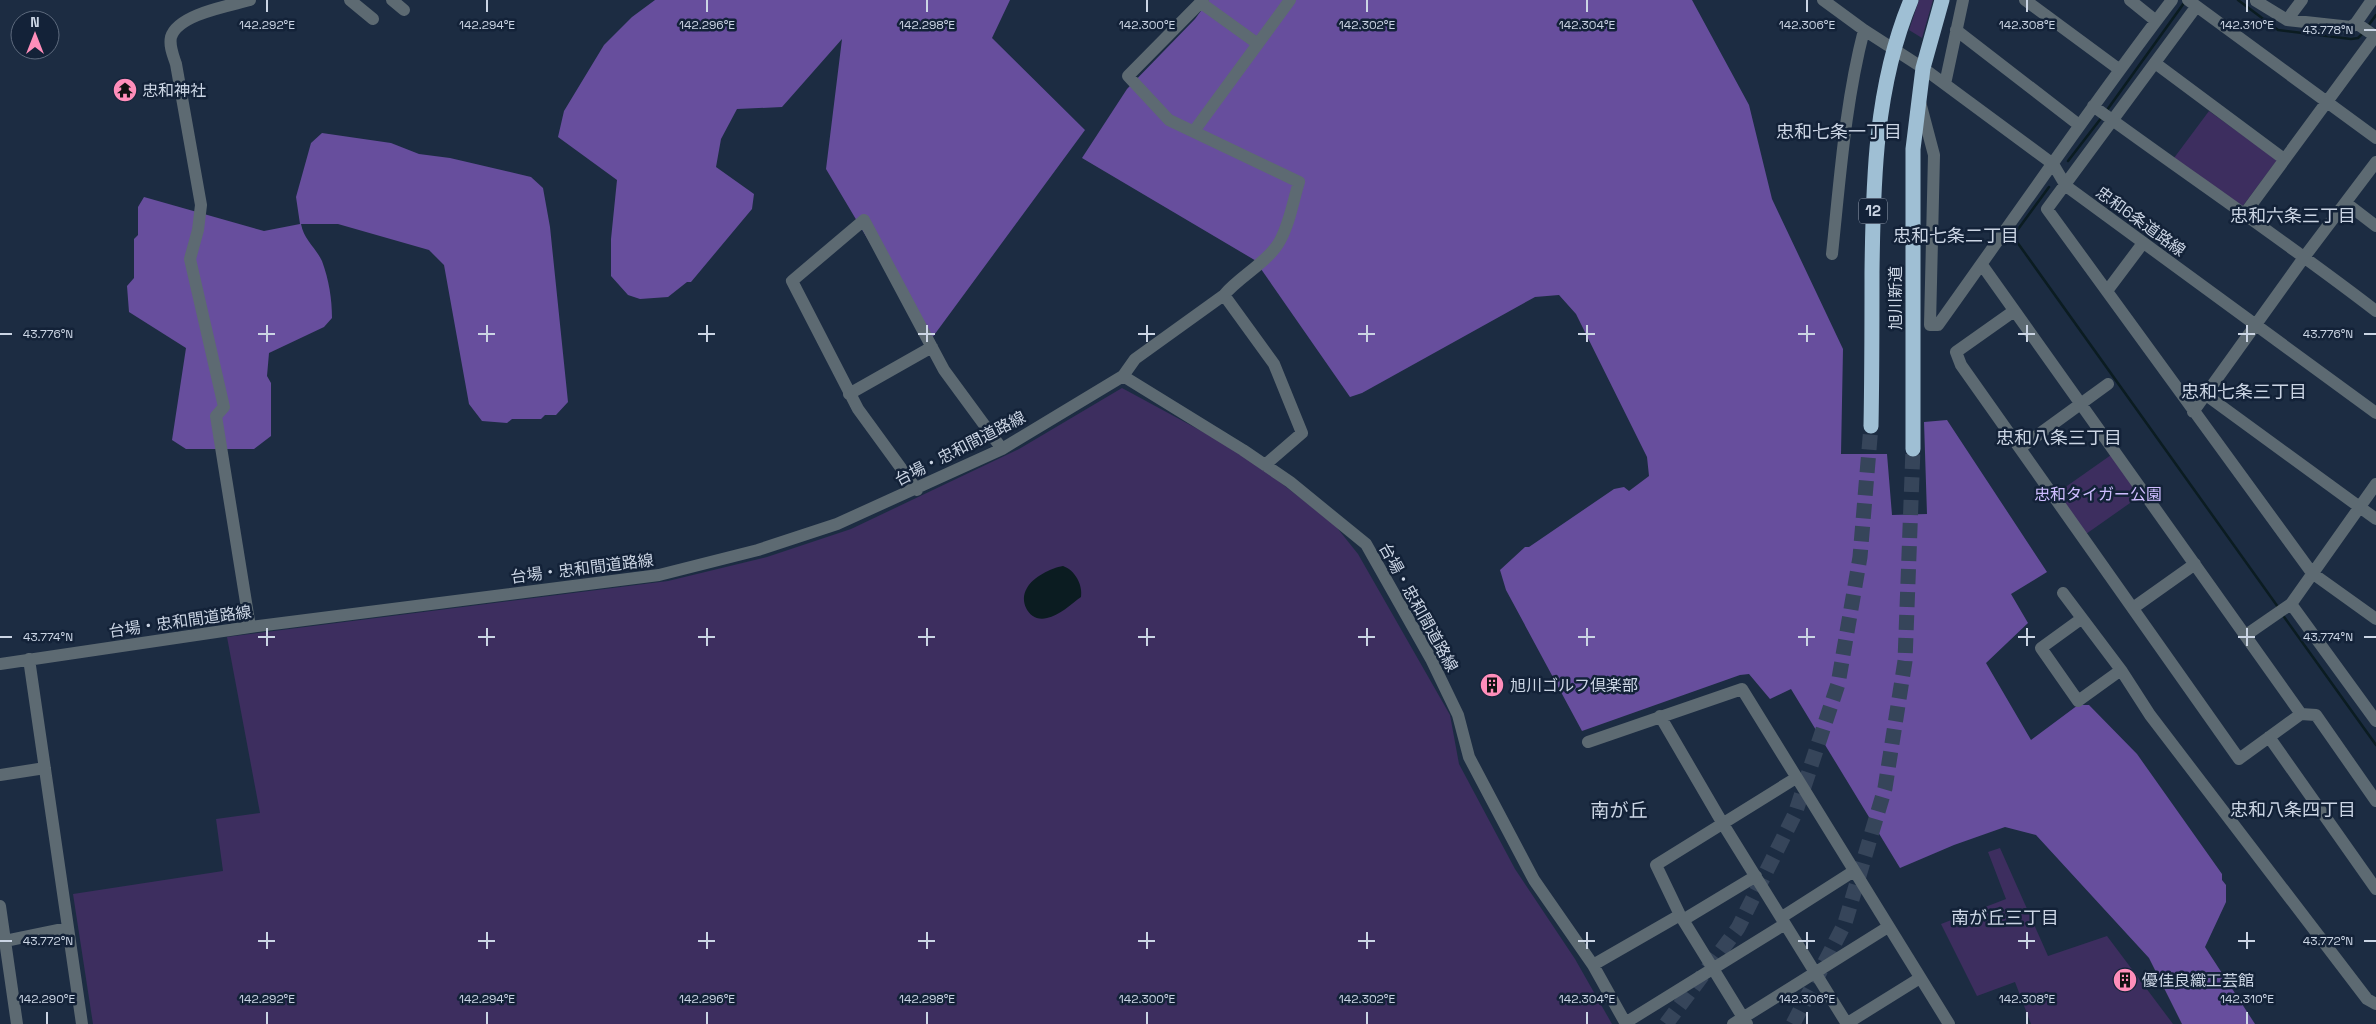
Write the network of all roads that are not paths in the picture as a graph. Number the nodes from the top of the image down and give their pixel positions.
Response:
1 (250, 0) edge
2 (350, 0) edge
3 (392, 0) edge
4 (1290, 0) edge
5 (1823, 0) edge
6 (1942, 0) edge
7 (1963, 0) edge
8 (2025, 0) edge
9 (2130, 0) edge
10 (2172, 0) edge
11 (2302, 0) edge
12 (2372, 0) edge
13 (2256, 1) edge
14 (1202, 2) edge
15 (1908, 2) edge
16 (2191, 3) edge
17 (404, 10) dead end
18 (373, 19) dead end
19 (2287, 20) junction
20 (2156, 21) junction
21 (1864, 30) junction
22 (1956, 30) junction
23 (2368, 31) edge
24 (1258, 44) junction
25 (1894, 49) junction
26 (2155, 63) junction
27 (1923, 68) junction
28 (2120, 70) junction
29 (1945, 84) junction
30 (1919, 100) junction
31 (2326, 103) junction
32 (2103, 113) junction
33 (2079, 125) junction
34 (1194, 131) junction
35 (2376, 138) edge
36 (2284, 159) junction
37 (2376, 162) edge
38 (2053, 164) junction
39 (2066, 186) junction
40 (2346, 203) junction
41 (2243, 216) junction
42 (2376, 226) edge
43 (2143, 243) junction
44 (1832, 254) dead end
45 (2304, 256) junction
46 (1982, 265) junction
47 (2107, 291) junction
48 (1224, 295) junction
49 (2014, 311) junction
50 (2376, 311) edge
51 (2256, 325) junction
52 (932, 348) junction
53 (1123, 376) junction
54 (2108, 384) dead end
55 (849, 394) junction
56 (2206, 395) junction
57 (2081, 405) junction
58 (2193, 412) junction
59 (2376, 413) edge
60 (1871, 426) tunnel mouth
61 (2020, 448) junction
62 (1002, 449) junction
63 (1913, 449) tunnel mouth
64 (1265, 465) junction
65 (2376, 484) edge
66 (917, 490) junction
67 (2359, 507) junction
68 (2376, 519) edge
69 (2195, 564) junction
70 (2312, 573) junction
71 (2063, 593) dead end
72 (2134, 608) junction
73 (2284, 609) junction
74 (2081, 619) junction
75 (2376, 619) edge
76 (250, 627) junction
77 (2246, 636) junction
78 (29, 659) junction
79 (0, 664) edge
80 (2121, 670) junction
81 (2301, 714) junction
82 (1660, 716) junction
83 (2376, 722) edge
84 (2270, 737) junction
85 (1588, 742) dead end
86 (45, 768) junction
87 (0, 775) edge
88 (1796, 778) junction
89 (2376, 801) edge
90 (1722, 824) junction
91 (1854, 872) junction
92 (1756, 876) junction
93 (2376, 888) edge
94 (0, 906) edge
95 (1681, 917) junction
96 (1784, 920) junction
97 (1888, 927) junction
98 (68, 928) junction
99 (5, 941) junction
100 (1592, 965) junction
101 (1713, 968) junction
102 (1815, 972) junction
103 (1920, 978) junction
104 (2376, 1004) edge
105 (1741, 1022) edge
106 (1625, 1023) edge
107 (17, 1024) edge
108 (82, 1024) edge
109 (1846, 1024) edge
110 (1949, 1024) edge

1 - 76 street
2 - 18 street
3 - 17 street
4 - 24 street
5 - 21 street, 忠和6条道路線
6 - 27 highway, 旭川新道
7 - 22 street
8 - 28 street
9 - 20 street
10 - 20 street
11 - 19 street
12 - 23 street
13 - 19 street
14 - 24 street
14 - 34 street
15 - 25 highway, 旭川新道 / 12
16 - 26 street
16 - 31 street
19 - 23 street
20 - 28 street
21 - 25 street, 忠和6条道路線
21 - 44 street
22 - 29 street
22 - 33 street
23 - 31 street
24 - 34 street
25 - 27 street, 忠和6条道路線
25 - 60 highway, 旭川新道 / 12
26 - 32 street
26 - 36 street
27 - 29 street, 忠和6条道路線
27 - 30 highway, 旭川新道
28 - 32 street
29 - 38 street, 忠和6条道路線
30 - 46 street
30 - 63 highway, 旭川新道
31 - 35 street
31 - 36 street
32 - 33 street
32 - 39 street
32 - 41 street
33 - 38 street
34 - 48 street
36 - 41 street
37 - 40 street
38 - 39 street, 忠和6条道路線
38 - 46 street
39 - 43 street, 忠和6条道路線
39 - 47 street
40 - 42 street
40 - 45 street
41 - 45 street
43 - 47 street
43 - 51 street, 忠和6条道路線
45 - 50 street
45 - 51 street
46 - 49 street
47 - 58 street
48 - 53 street
48 - 64 street
49 - 57 street
49 - 61 street
51 - 56 street
51 - 59 street, 忠和6条道路線
52 - 55 street
52 - 55 street
52 - 62 street
53 - 62 street, 台場・忠和間道路線
53 - 64 street, 台場・忠和間道路線
54 - 57 street
55 - 66 street
56 - 58 street
56 - 67 street
57 - 61 street
57 - 69 street
58 - 70 street
61 - 72 street
62 - 66 street, 台場・忠和間道路線
64 - 100 street, 台場・忠和間道路線
65 - 67 street
66 - 76 street, 台場・忠和間道路線
67 - 68 street
67 - 70 street
69 - 72 street
69 - 77 street
70 - 73 street
70 - 75 street
71 - 74 street
72 - 84 street
73 - 77 street
73 - 83 street
74 - 80 street
74 - 80 street
76 - 78 street, 台場・忠和間道路線
77 - 81 street
78 - 79 street, 台場・忠和間道路線
78 - 86 street
80 - 104 street
81 - 84 street
81 - 89 street
82 - 85 street
82 - 88 street
82 - 90 street
84 - 93 street
86 - 87 street
86 - 98 street
88 - 90 street
88 - 91 street
90 - 92 street
90 - 95 street
91 - 96 street
91 - 97 street
92 - 95 street
92 - 96 street
94 - 99 street
95 - 100 street
95 - 101 street
96 - 101 street
96 - 102 street
97 - 102 street
97 - 103 street
98 - 99 street
98 - 108 street
99 - 107 street
100 - 106 street, 台場・忠和間道路線
101 - 105 street
101 - 106 street
102 - 105 street
102 - 109 street
103 - 109 street
103 - 110 street

